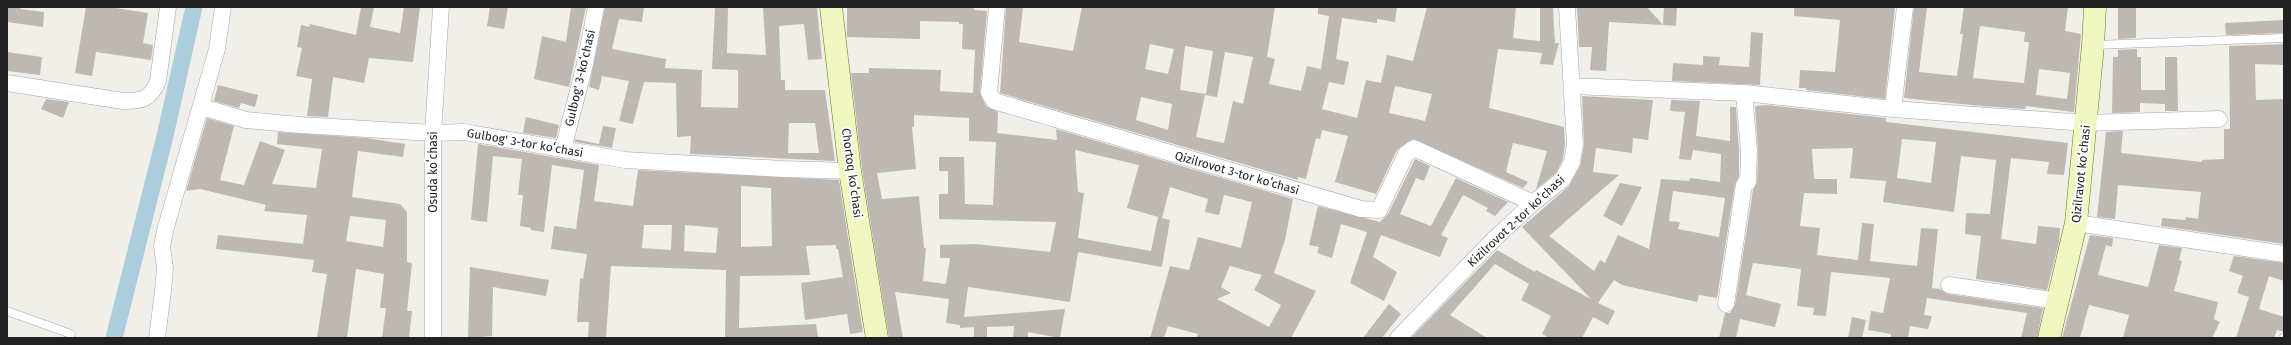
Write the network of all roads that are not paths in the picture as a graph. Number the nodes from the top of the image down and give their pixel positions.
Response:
1 (168, 7) edge
2 (223, 7) edge
3 (441, 7) edge
4 (596, 7) edge
5 (831, 7) edge
6 (997, 7) edge
7 (1567, 7) edge
8 (1905, 7) edge
9 (2095, 7) edge
10 (2284, 38) edge
11 (2093, 45) junction
12 (7, 82) edge
13 (1572, 86) junction
14 (1744, 93) junction
15 (202, 107) junction
16 (1893, 109) junction
17 (2219, 119) dead end
18 (2086, 123) junction
19 (433, 133) junction
20 (563, 149) junction
21 (850, 171) junction
22 (1533, 203) junction
23 (2076, 223) junction
24 (2284, 254) edge
25 (1949, 285) dead end
26 (2058, 301) junction
27 (1726, 304) dead end
28 (7, 310) edge
29 (71, 334) dead end
30 (157, 338) edge
31 (433, 338) edge
32 (877, 338) edge
33 (1398, 338) edge
34 (2049, 338) edge

1 - 12 street
2 - 15 street
3 - 19 street, Osuda koʻchasi
4 - 20 street, Gulbog' 3-koʻchasi
5 - 21 street, Chortoq koʻchasi
6 - 22 street, Qizilrovot 3-tor koʻchasi
7 - 13 street, Kizilrovot 2-tor koʻchasi
8 - 16 street
9 - 11 street, Qizilravot koʻchasi
10 - 11 lane
11 - 18 street, Qizilravot koʻchasi
13 - 14 street
13 - 22 street, Kizilrovot 2-tor koʻchasi
14 - 16 street
14 - 27 street
15 - 19 street, Gulbog' 3-tor koʻchasi
15 - 30 street
16 - 18 street
17 - 18 street
18 - 23 street, Qizilravot koʻchasi
19 - 20 street, Gulbog' 3-tor koʻchasi
19 - 31 street, Osuda koʻchasi
20 - 21 street, Gulbog' 3-tor koʻchasi
21 - 32 street, Chortoq koʻchasi
22 - 33 street, Kizilrovot 2-tor koʻchasi
23 - 24 street
23 - 26 street, Qizilravot koʻchasi
25 - 26 street
26 - 34 street, Qizilravot koʻchasi
28 - 29 lane

